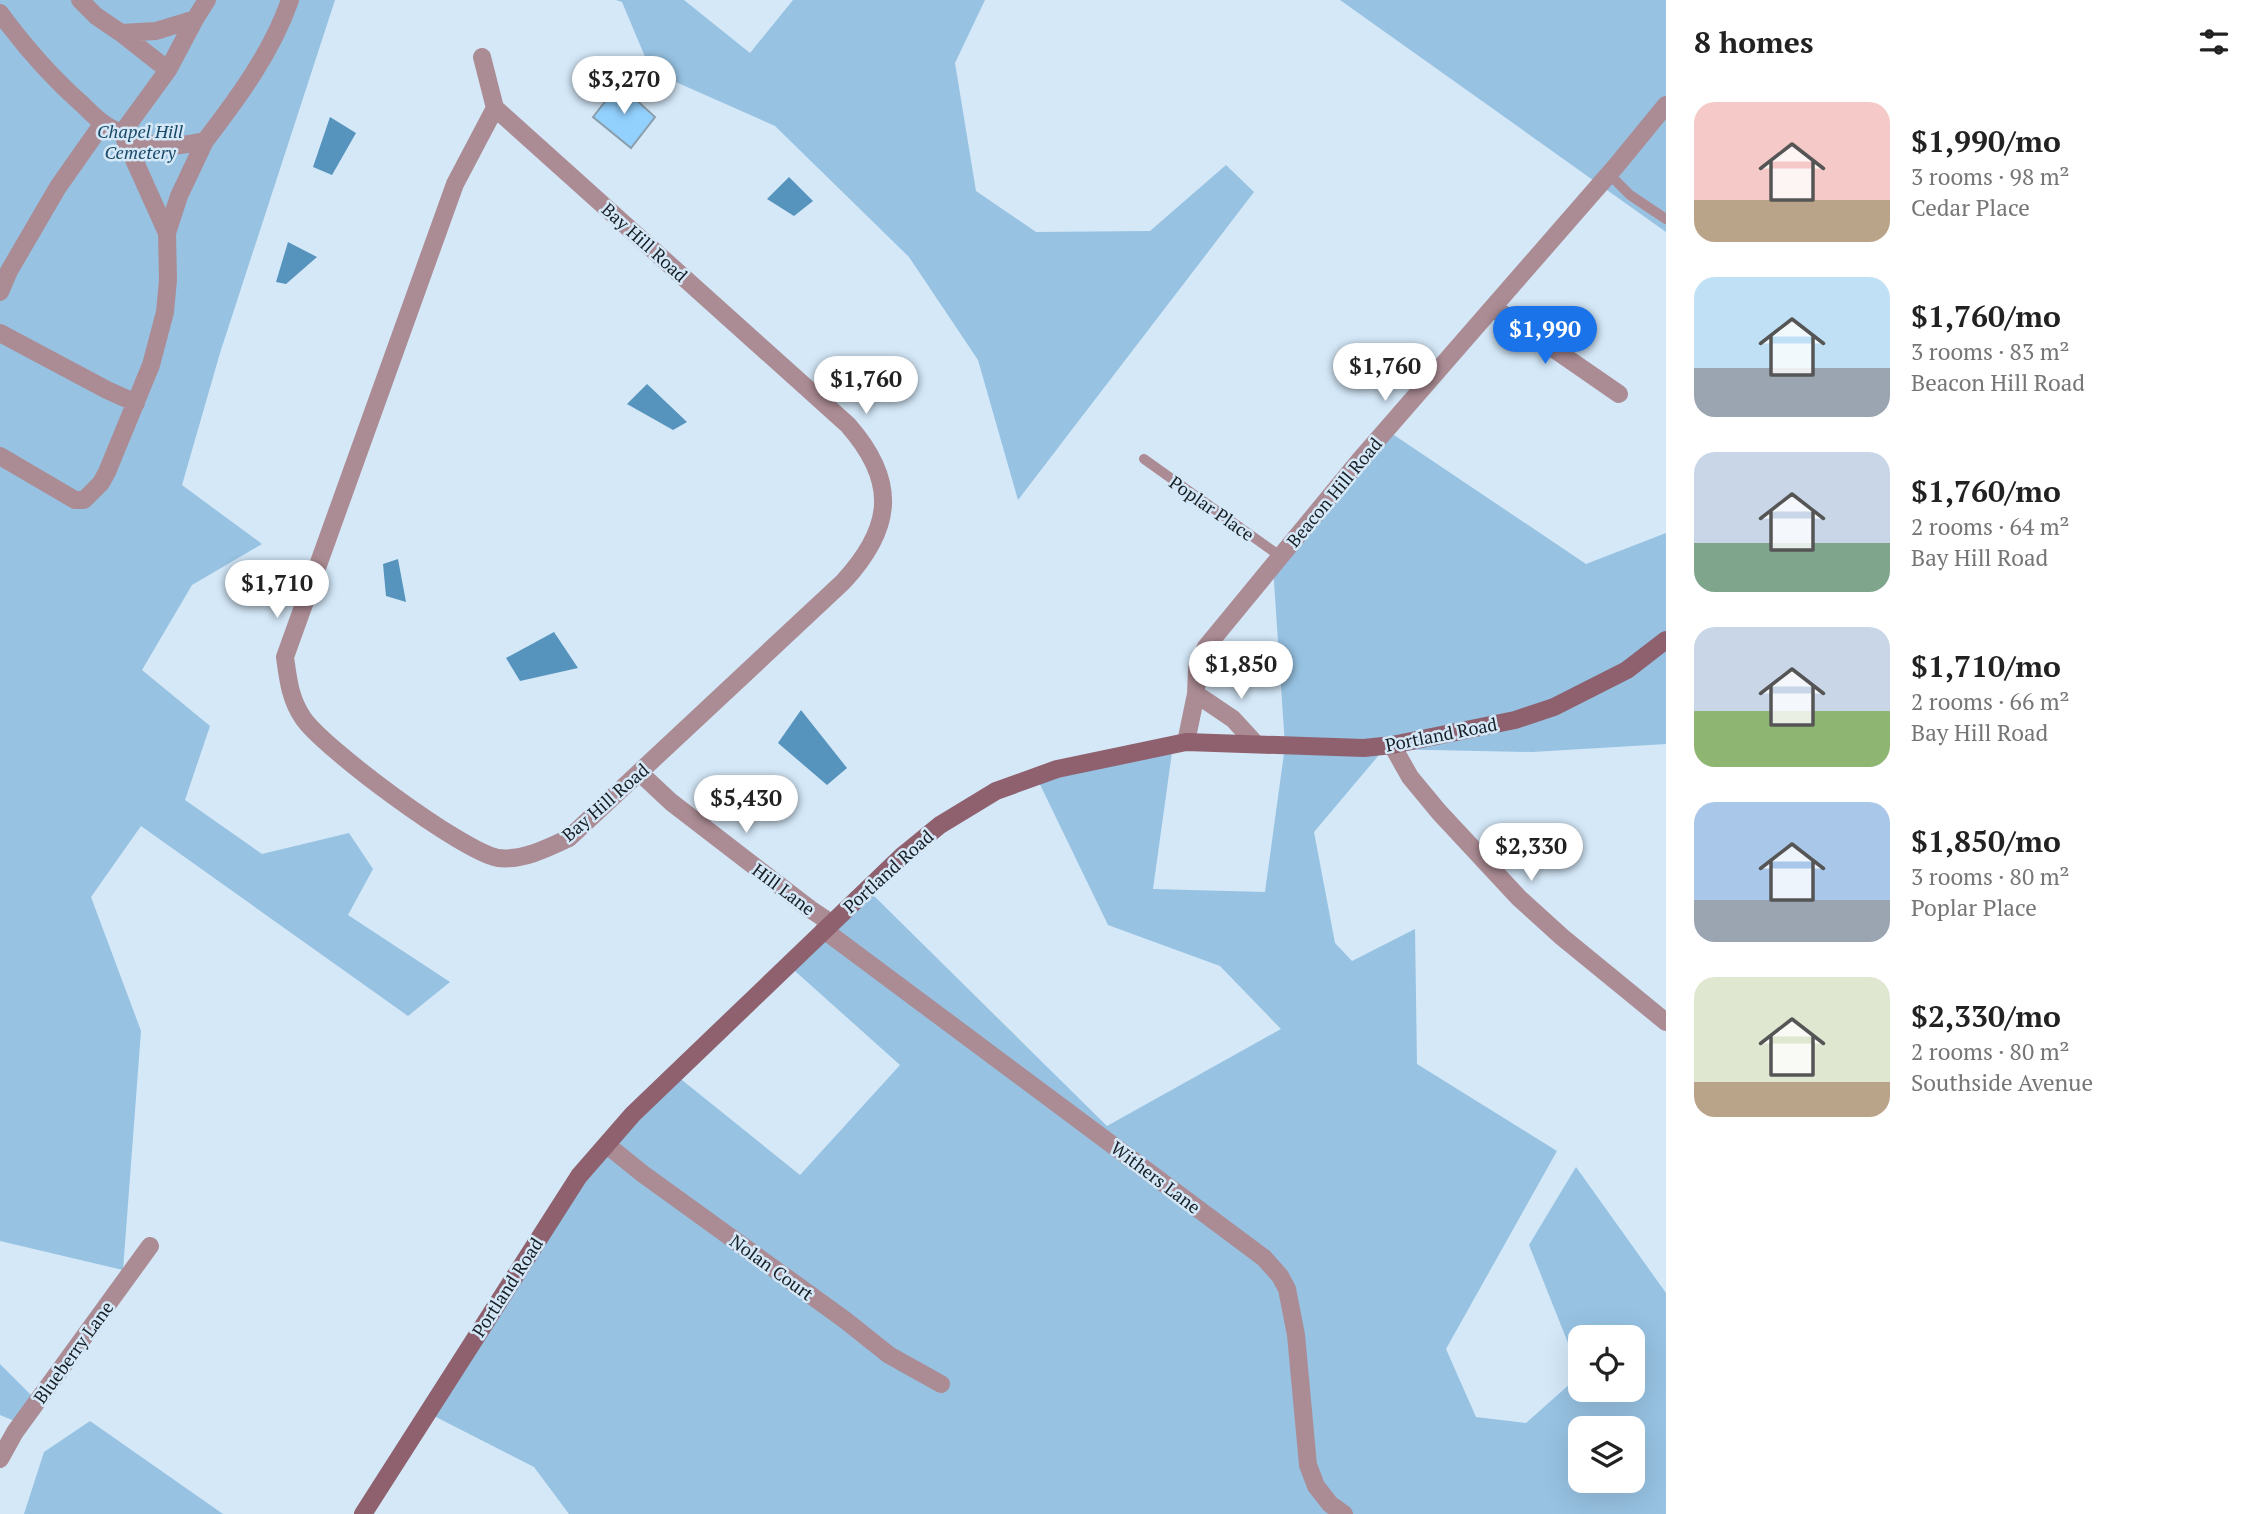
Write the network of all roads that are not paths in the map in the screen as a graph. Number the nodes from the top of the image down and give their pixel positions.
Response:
1 (80, 0) edge
2 (207, 0) edge
3 (290, 0) edge
4 (0, 13) edge
5 (195, 19) junction
6 (121, 33) junction
7 (482, 57) dead end
8 (168, 70) junction
9 (1666, 105) edge
10 (495, 108) junction
11 (103, 123) junction
12 (122, 134) junction
13 (205, 141) junction
14 (1609, 174) junction
15 (1666, 219) edge
16 (167, 233) junction
17 (4, 267) edge
18 (0, 292) edge
19 (1493, 307) junction
20 (0, 333) edge
21 (1619, 394) dead end
22 (136, 403) junction
23 (0, 456) edge
24 (1144, 459) dead end
25 (1280, 556) junction
26 (1666, 640) edge
27 (1196, 694) junction
28 (1186, 742) junction
29 (1256, 744) junction
30 (1392, 745) junction
31 (640, 774) junction
32 (828, 927) junction
33 (1666, 1022) edge
34 (607, 1145) junction
35 (149, 1246) dead end
36 (941, 1384) dead end
37 (0, 1460) edge
38 (363, 1514) edge
39 (1344, 1514) edge

1 - 6 street
2 - 5 street
3 - 13 street
4 - 11 street
5 - 6 street
5 - 8 street
6 - 8 street
7 - 10 street
8 - 12 street
9 - 14 street, Beacon Hill Road
10 - 31 street, Bay Hill Road
10 - 31 street, Bay Hill Road
11 - 12 street
11 - 17 street
12 - 13 street
12 - 16 street
13 - 16 street
14 - 15 lane
14 - 19 street, Beacon Hill Road
16 - 22 street
17 - 18 street
19 - 21 street
19 - 25 street, Beacon Hill Road
20 - 22 street
22 - 23 street
24 - 25 lane, Poplar Place
25 - 27 street, Beacon Hill Road
26 - 30 street, Portland Road
27 - 28 street, Beacon Hill Road
27 - 29 street
28 - 29 street, Portland Road
28 - 32 street, Portland Road
29 - 30 street, Portland Road
30 - 33 street
31 - 32 street, Hill Lane
32 - 34 street, Portland Road
32 - 39 street, Withers Lane
34 - 36 street, Nolan Court
34 - 38 street, Portland Road
35 - 37 street, Blueberry Lane

